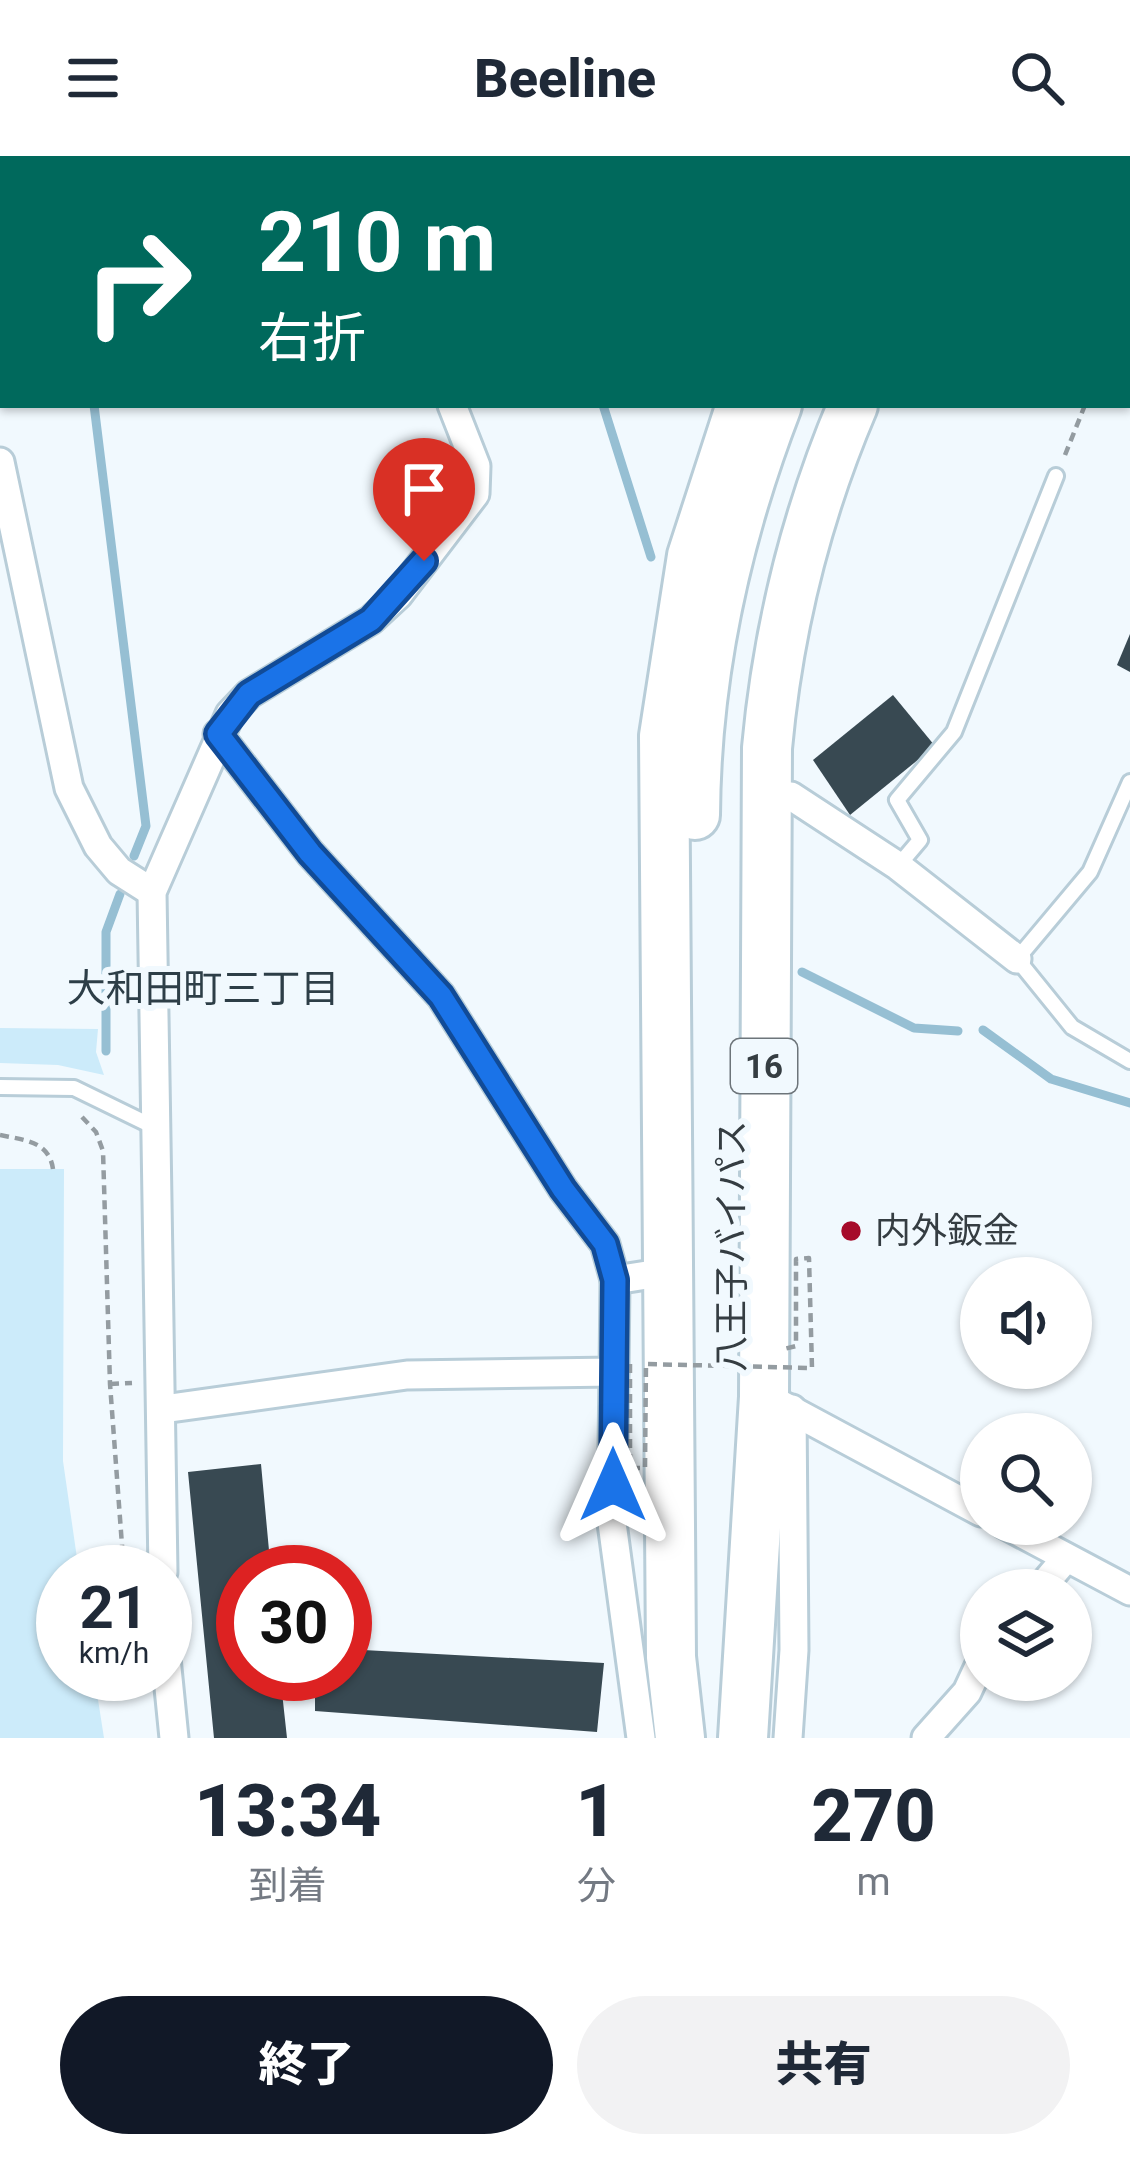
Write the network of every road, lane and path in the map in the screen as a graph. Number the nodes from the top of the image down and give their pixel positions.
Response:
1 (453, 408) edge
2 (852, 408) edge
3 (1084, 408) edge
4 (783, 414) edge
5 (0, 462) edge
6 (1056, 476) joint
7 (218, 734) junction
8 (1130, 782) edge
9 (764, 798) junction
10 (898, 866) junction
11 (152, 892) junction
12 (1017, 959) junction
13 (1130, 1061) edge
14 (0, 1087) edge
15 (67, 1110) dead end
16 (154, 1126) junction
17 (0, 1135) edge
18 (53, 1169) dead end
19 (666, 1272) junction
20 (615, 1280) junction
21 (784, 1349) dead end
22 (622, 1368) junction
23 (778, 1403) junction
24 (163, 1408) junction
25 (960, 1501) edge
26 (122, 1545) edge
27 (163, 1545) edge
28 (1042, 1545) edge
29 (1066, 1558) junction
30 (1057, 1569) edge
31 (1130, 1591) edge
32 (960, 1700) edge
33 (170, 1701) edge
34 (174, 1738) edge
35 (641, 1738) edge
36 (680, 1738) edge
37 (692, 1738) edge
38 (730, 1738) edge
39 (742, 1738) edge
40 (788, 1738) edge
41 (926, 1738) edge

1 - 7 street
2 - 9 highway, 16
3 - 6 path
4 - 19 highway
4 - 37 highway, 八王子バイパス / 16
4 - 38 highway, 八王子バイパス / 16
5 - 11 street
6 - 10 lane
7 - 11 street
7 - 20 street
8 - 12 lane
9 - 10 street
9 - 23 highway, 16
10 - 12 street
11 - 16 street
12 - 13 lane
14 - 16 lane
15 - 26 path
16 - 24 street
17 - 18 path
19 - 20 street
19 - 36 highway
20 - 22 street
21 - 22 path, bridge
22 - 24 street
22 - 35 street
23 - 25 street
23 - 39 highway, 16
23 - 40 street
24 - 27 street
28 - 29 street
29 - 30 street
29 - 31 street
32 - 41 street
33 - 34 street

